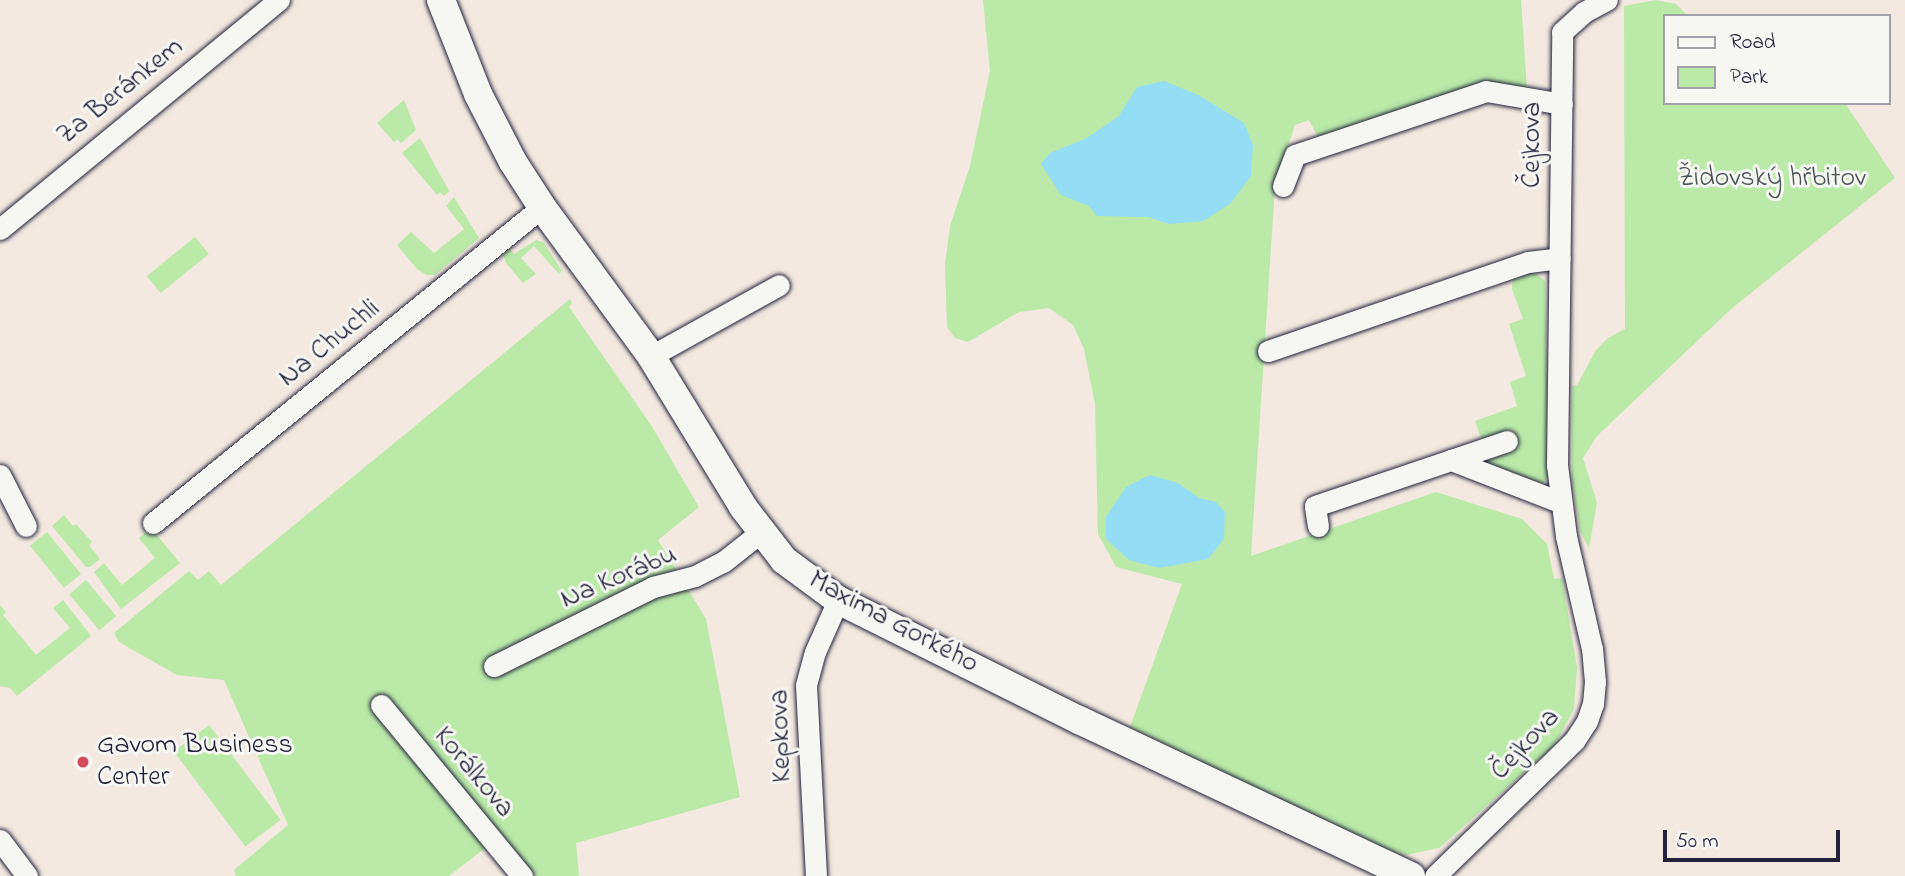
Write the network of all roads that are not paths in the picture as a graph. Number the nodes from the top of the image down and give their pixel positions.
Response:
1 (279, 0) edge
2 (441, 0) edge
3 (1607, 0) edge
4 (1562, 104) junction
5 (1283, 186) dead end
6 (542, 207) junction
7 (0, 229) edge
8 (1560, 258) junction
9 (779, 285) dead end
10 (1268, 351) dead end
11 (650, 356) junction
12 (1507, 441) dead end
13 (1451, 460) junction
14 (0, 475) edge
15 (1560, 502) junction
16 (153, 523) dead end
17 (26, 526) dead end
18 (1318, 526) dead end
19 (761, 532) junction
20 (838, 600) junction
21 (494, 666) dead end
22 (381, 705) dead end
23 (0, 840) edge
24 (27, 876) edge
25 (522, 876) edge
26 (816, 876) edge
27 (1411, 876) edge
28 (1435, 876) edge

1 - 7 street, Za Beránkem
2 - 6 street, Maxima Gorkého
3 - 4 street, Čejkova
4 - 5 street
4 - 8 street, Čejkova
6 - 11 street, Maxima Gorkého
6 - 16 street, Na Chuchli
8 - 10 street
8 - 15 street, Čejkova
9 - 11 street
11 - 19 street, Maxima Gorkého
12 - 13 street
13 - 15 street
13 - 18 street
14 - 17 street
15 - 28 street, Čejkova
19 - 20 street, Maxima Gorkého
19 - 21 street, Na Korábu
20 - 26 street, Kepkova
20 - 27 street, Maxima Gorkého
22 - 25 street, Korálkova
23 - 24 street

